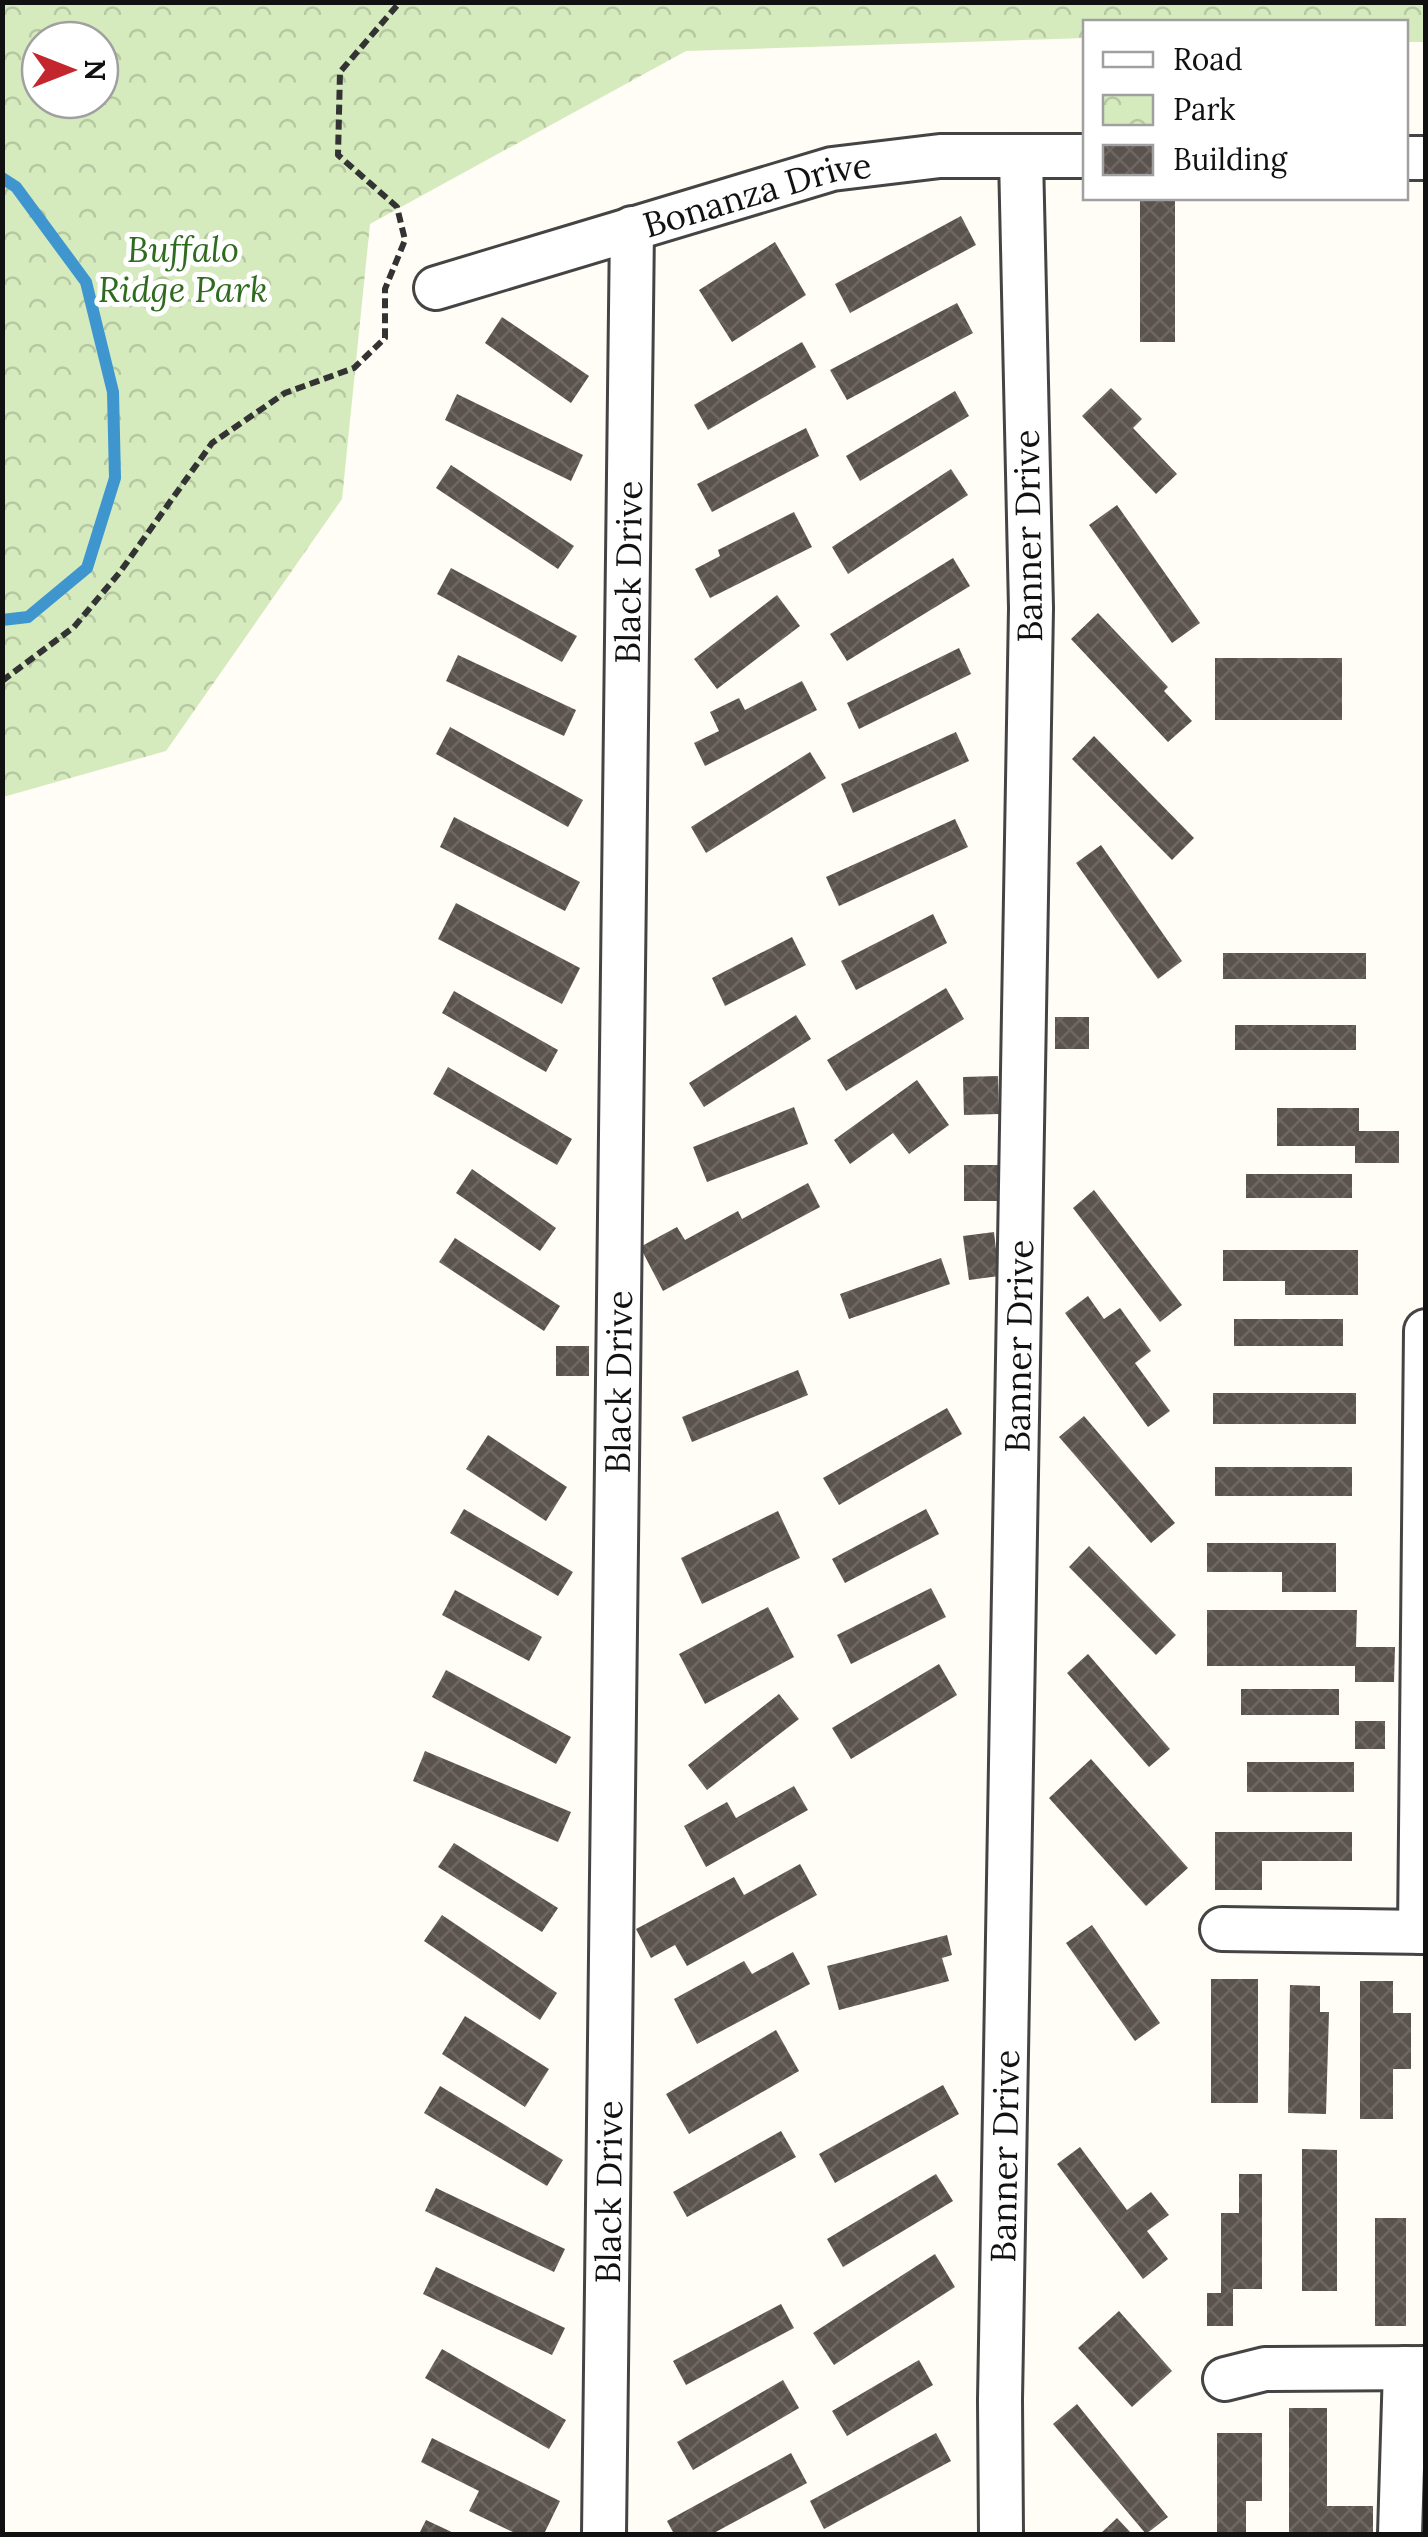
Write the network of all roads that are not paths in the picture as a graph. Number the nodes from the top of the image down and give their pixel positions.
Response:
1 (1083, 156) edge
2 (1021, 157) junction
3 (632, 228) junction
4 (436, 288) dead end
5 (1426, 1331) edge
6 (1222, 1930) dead end
7 (1423, 1932) edge
8 (1415, 2368) edge
9 (1225, 2380) dead end
10 (604, 2534) edge
11 (1001, 2534) edge
12 (1400, 2534) edge

1 - 2 street, Bonanza Drive
2 - 3 street, Bonanza Drive
2 - 11 street, Banner Drive
3 - 4 street, Bonanza Drive
3 - 10 street, Black Drive
5 - 7 street
6 - 7 street
8 - 9 street
8 - 12 street

